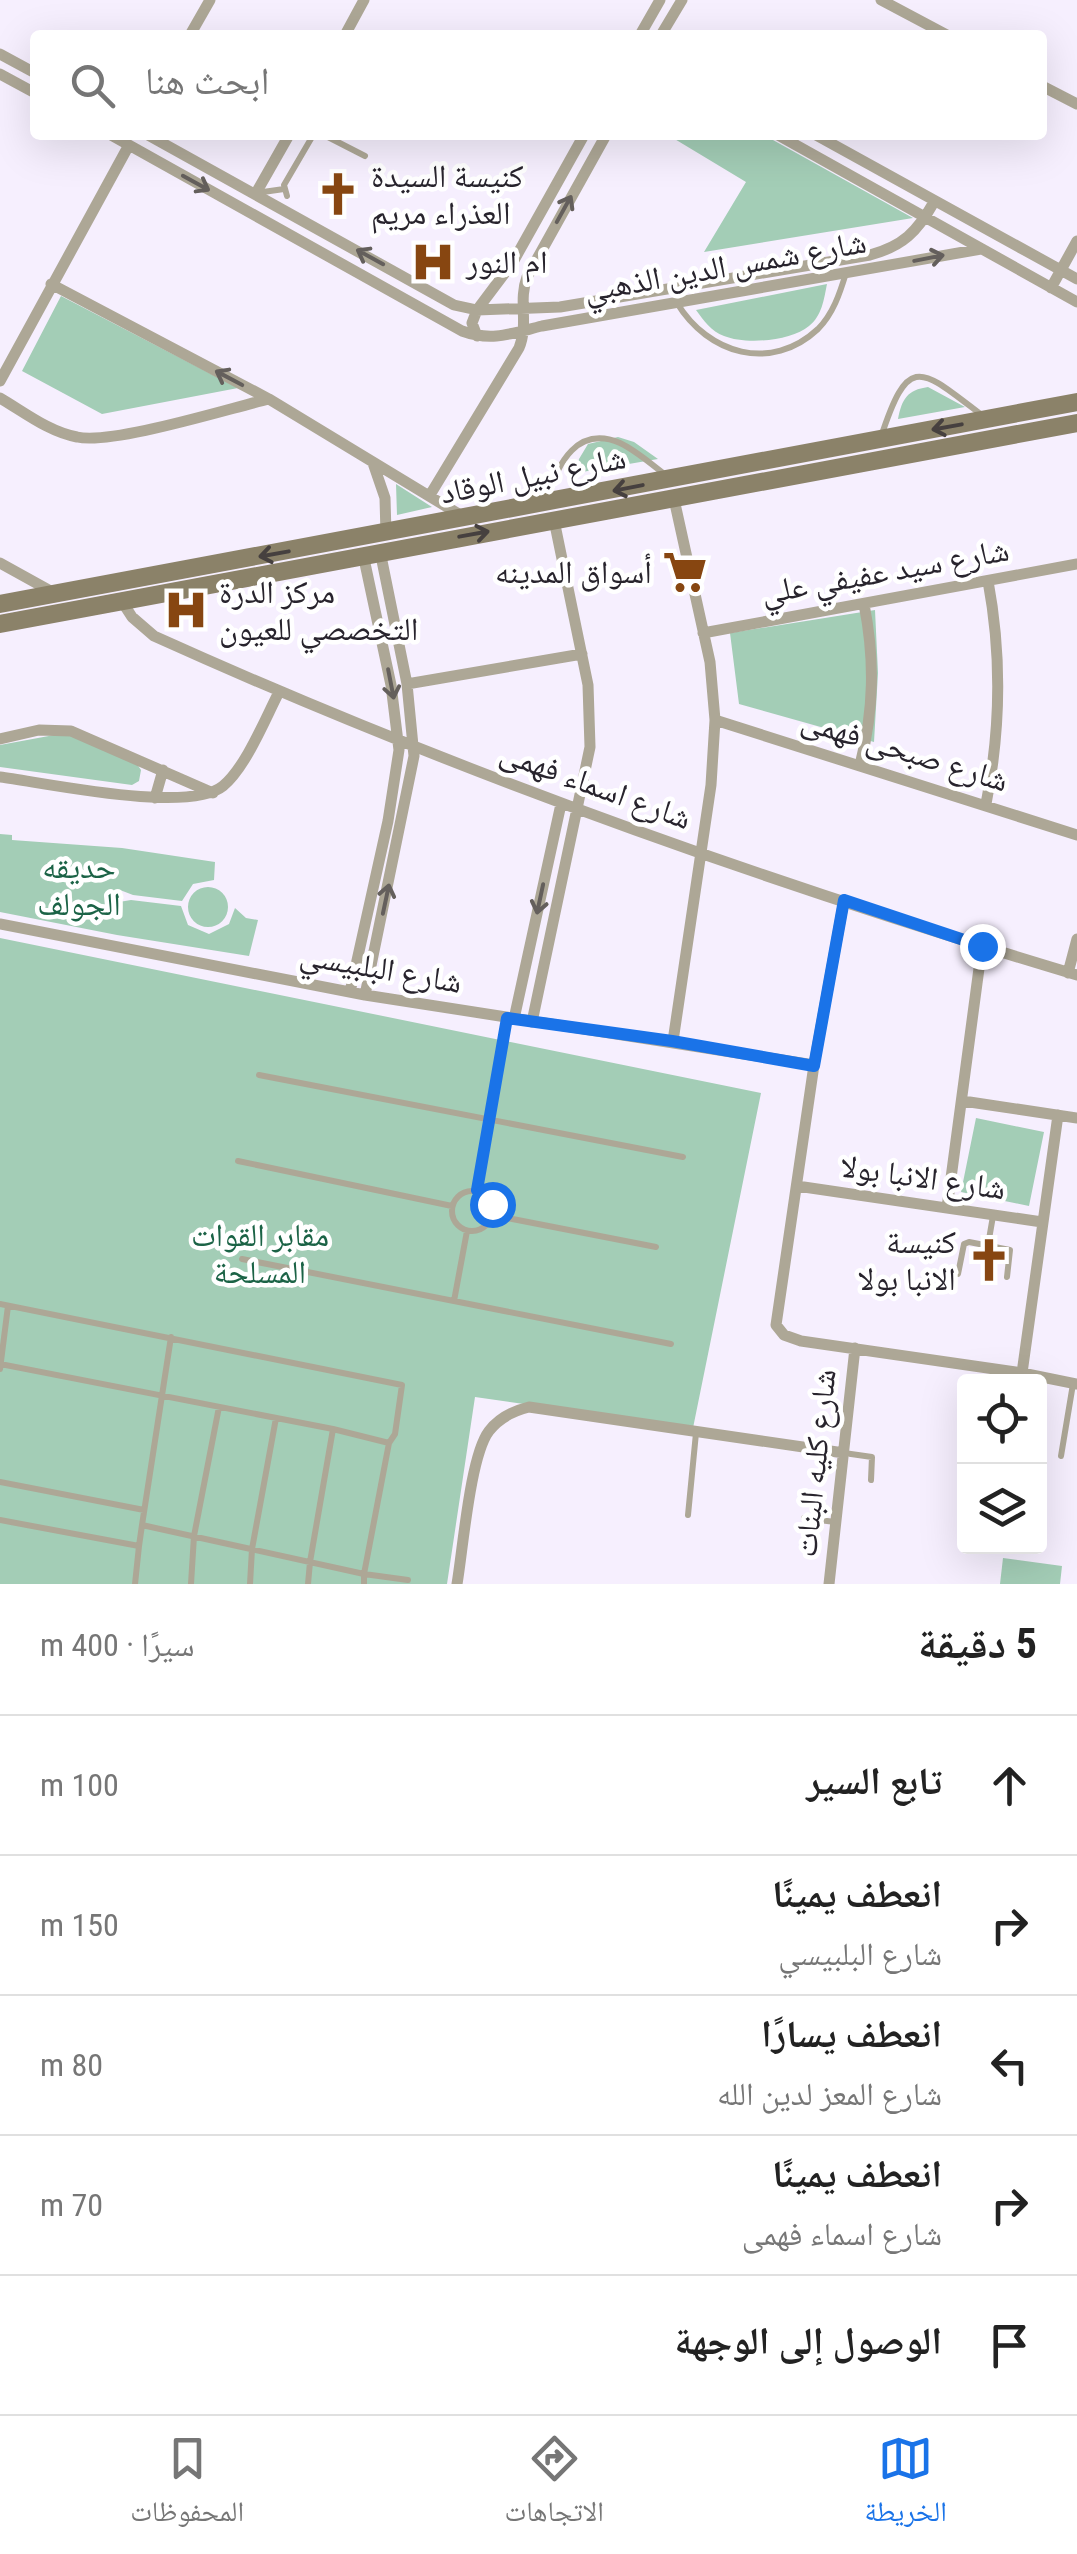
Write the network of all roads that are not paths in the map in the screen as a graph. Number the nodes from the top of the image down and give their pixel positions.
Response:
1 (210, 0) edge
2 (364, 0) edge
3 (660, 0) edge
4 (682, 0) edge
5 (880, 0) edge
6 (193, 30) edge
7 (348, 30) edge
8 (643, 30) edge
9 (664, 30) edge
10 (937, 30) edge
11 (0, 54) edge
12 (30, 70) edge
13 (0, 74) edge
14 (1047, 89) edge
15 (30, 91) edge
16 (1077, 104) edge
17 (120, 140) edge
18 (157, 140) edge
19 (285, 140) edge
20 (311, 140) edge
21 (334, 140) edge
22 (581, 140) edge
23 (603, 140) edge
24 (787, 140) edge
25 (825, 140) edge
26 (130, 145) junction
27 (365, 156) dead end
28 (256, 193) junction
29 (934, 202) junction
30 (925, 218) junction
31 (1077, 241) edge
32 (981, 249) junction
33 (870, 255) junction
34 (872, 269) junction
35 (1061, 270) junction
36 (846, 273) junction
37 (1077, 279) edge
38 (50, 284) junction
39 (1051, 288) junction
40 (677, 302) junction
41 (1077, 302) edge
42 (522, 307) junction
43 (477, 310) junction
44 (525, 330) junction
45 (477, 336) junction
46 (0, 380) edge
47 (0, 398) edge
48 (268, 399) junction
49 (1077, 402) edge
50 (988, 419) junction
51 (1077, 423) edge
52 (881, 438) junction
53 (374, 463) junction
54 (798, 465) junction
55 (673, 489) junction
56 (430, 495) junction
57 (551, 511) junction
58 (466, 518) junction
59 (376, 546) junction
60 (0, 563) edge
61 (1077, 564) edge
62 (988, 581) junction
63 (56, 594) junction
64 (121, 600) junction
65 (0, 604) edge
66 (864, 604) junction
67 (0, 624) edge
68 (704, 633) junction
69 (582, 654) junction
70 (407, 684) junction
71 (279, 692) junction
72 (716, 720) junction
73 (0, 739) edge
74 (399, 742) junction
75 (414, 748) junction
76 (860, 765) junction
77 (163, 770) junction
78 (0, 777) edge
79 (213, 792) junction
80 (155, 798) junction
81 (560, 804) junction
82 (986, 804) junction
83 (579, 810) junction
84 (1077, 834) edge
85 (700, 852) junction
86 (844, 900) junction
87 (0, 924) edge
88 (1077, 939) edge
89 (982, 946) junction
90 (1072, 974) edge
91 (350, 992) junction
92 (366, 995) junction
93 (510, 1019) junction
94 (532, 1022) junction
95 (672, 1041) junction
96 (814, 1066) junction
97 (259, 1075) dead end
98 (963, 1101) junction
99 (1058, 1115) junction
100 (490, 1118) junction
101 (1077, 1118) edge
102 (682, 1158) dead end
103 (238, 1160) dead end
104 (797, 1186) junction
105 (477, 1190) junction
106 (452, 1206) junction
107 (948, 1208) junction
108 (994, 1214) junction
109 (492, 1215) junction
110 (1042, 1222) junction
111 (467, 1231) junction
112 (988, 1245) junction
113 (656, 1247) dead end
114 (242, 1260) dead end
115 (958, 1274) dead end
116 (1007, 1277) dead end
117 (454, 1301) junction
118 (4, 1305) edge
119 (171, 1337) junction
120 (671, 1344) dead end
121 (856, 1348) junction
122 (0, 1366) edge
123 (1022, 1373) junction
124 (1075, 1384) edge
125 (160, 1395) junction
126 (218, 1407) junction
127 (276, 1418) junction
128 (333, 1429) junction
129 (696, 1432) junction
130 (389, 1442) junction
131 (844, 1453) junction
132 (1061, 1456) dead end
133 (870, 1480) dead end
134 (0, 1482) edge
135 (144, 1510) junction
136 (688, 1515) dead end
137 (804, 1518) dead end
138 (0, 1520) edge
139 (836, 1523) junction
140 (142, 1525) junction
141 (194, 1536) junction
142 (139, 1546) junction
143 (252, 1549) junction
144 (310, 1562) junction
145 (364, 1574) junction
146 (408, 1580) dead end
147 (136, 1584) edge
148 (191, 1584) edge
149 (250, 1584) edge
150 (308, 1584) edge
151 (364, 1584) edge
152 (457, 1584) edge
153 (829, 1584) edge

1 - 6 street
2 - 7 street
3 - 8 street
4 - 9 street
5 - 10 street
11 - 12 street
13 - 15 street
14 - 16 street
17 - 26 street
18 - 28 street, شارع شمس الدين الذهبي
19 - 28 street
20 - 28 lane
21 - 27 lane
22 - 43 street
42 -> 23 street
24 - 30 street
25 - 29 street
26 - 38 street
26 -> 45 street
43 -> 28 street, شارع شمس الدين الذهبي
29 - 30 street
29 - 35 street
30 - 32 street
30 - 33 street, شارع شمس الدين الذهبي
31 - 35 street
34 -> 32 street, شارع شمس الدين الذهبي
32 - 39 street
33 - 34 street
33 - 42 street, شارع شمس الدين الذهبي
34 - 36 street, شارع شمس الدين الذهبي
35 - 37 street
35 - 39 street
36 - 40 street, شارع شمس الدين الذهبي
36 - 40 lane
38 - 46 street
48 -> 38 street
39 - 41 street
40 - 44 street, شارع شمس الدين الذهبي
42 - 43 street, شارع شمس الدين الذهبي
42 - 44 street
43 - 45 street
44 - 45 street, شارع شمس الدين الذهبي
44 - 56 street
47 - 48 street
48 - 53 street
49 - 50 street, شارع نبيل الوقاد
50 -> 52 street, شارع نبيل الوقاد
50 - 52 lane
51 - 54 street, شارع نبيل الوقاد
52 - 54 street, شارع نبيل الوقاد
53 - 56 street
53 - 59 street
54 - 55 street, شارع نبيل الوقاد
55 - 57 street, شارع نبيل الوقاد
55 - 57 lane
55 - 68 street
56 - 58 street
57 - 58 street, شارع نبيل الوقاد
59 -> 57 street, شارع نبيل الوقاد
57 - 69 street
58 - 59 street, شارع نبيل الوقاد
59 -> 63 street, شارع نبيل الوقاد
59 - 64 street, شارع نبيل الوقاد
59 - 70 street
59 -> 74 street
60 - 63 street
61 - 62 street, شارع سيد عفيفي علي
62 - 66 street, شارع سيد عفيفي علي
62 - 82 street
63 - 65 street, شارع نبيل الوقاد
64 - 67 street, شارع نبيل الوقاد
64 - 71 street, شارع اسماء فهمى
66 - 68 street, شارع سيد عفيفي علي
66 - 76 street
68 - 72 street
69 - 70 street
69 - 83 street
70 - 75 street
71 - 74 street, شارع اسماء فهمى
71 - 79 street
72 - 76 street, شارع صبحى فهمى
72 - 85 street
73 - 77 street
74 - 75 street, شارع اسماء فهمى
74 - 91 street
75 - 81 street, شارع اسماء فهمى
92 -> 75 street
76 - 82 street, شارع صبحى فهمى
77 - 79 street
77 - 80 street
78 - 80 street
79 - 80 street
81 - 83 street, شارع اسماء فهمى
81 -> 93 street
82 - 84 street, شارع صبحى فهمى
83 - 85 street, شارع اسماء فهمى
83 - 94 street
85 - 86 street, شارع اسماء فهمى
85 - 95 street
86 - 89 street, شارع اسماء فهمى
86 - 96 street
87 - 91 street, شارع البلبيسي
88 - 90 street
89 - 90 street, شارع اسماء فهمى
89 - 98 street
91 - 92 street, شارع البلبيسي
92 - 93 street, شارع البلبيسي
93 - 94 street, شارع البلبيسي
93 - 100 lane
94 - 95 street, شارع البلبيسي
95 - 96 street, شارع البلبيسي
96 - 104 street
97 - 100 lane
98 - 99 street
98 - 107 street
99 - 101 street
99 - 110 street
100 - 102 lane
100 - 105 lane
103 - 106 lane
104 - 107 street, شارع الانبا بولا
104 - 121 street
105 - 106 lane
105 - 109 lane
106 - 111 lane
107 - 108 street, شارع الانبا بولا
108 - 110 street, شارع الانبا بولا
108 - 112 lane
109 - 111 lane
109 - 113 lane
110 - 123 street
111 - 117 lane
112 - 115 lane
112 - 116 lane
114 - 117 lane
117 - 120 lane
118 - 119 lane
118 - 122 lane
119 - 125 lane
119 - 130 lane
121 - 123 street
121 - 131 street, شارع كليه البنات
122 - 125 lane
123 - 124 street
124 - 132 lane
125 - 126 lane
125 - 135 lane
126 - 127 lane
126 - 141 lane
127 - 128 lane
127 - 143 lane
128 - 130 lane
128 - 144 lane
129 - 131 street
129 - 136 lane
129 - 152 street
130 - 145 lane
131 - 133 lane
131 - 139 street, شارع كليه البنات
134 - 135 lane
135 - 140 lane
137 - 139 lane
138 - 142 lane
139 - 153 street, شارع كليه البنات
140 - 141 lane
140 - 142 lane
141 - 143 lane
141 - 148 lane
142 - 147 lane
143 - 144 lane
143 - 149 lane
144 - 145 lane
144 - 150 lane
145 - 146 lane
145 - 151 lane

